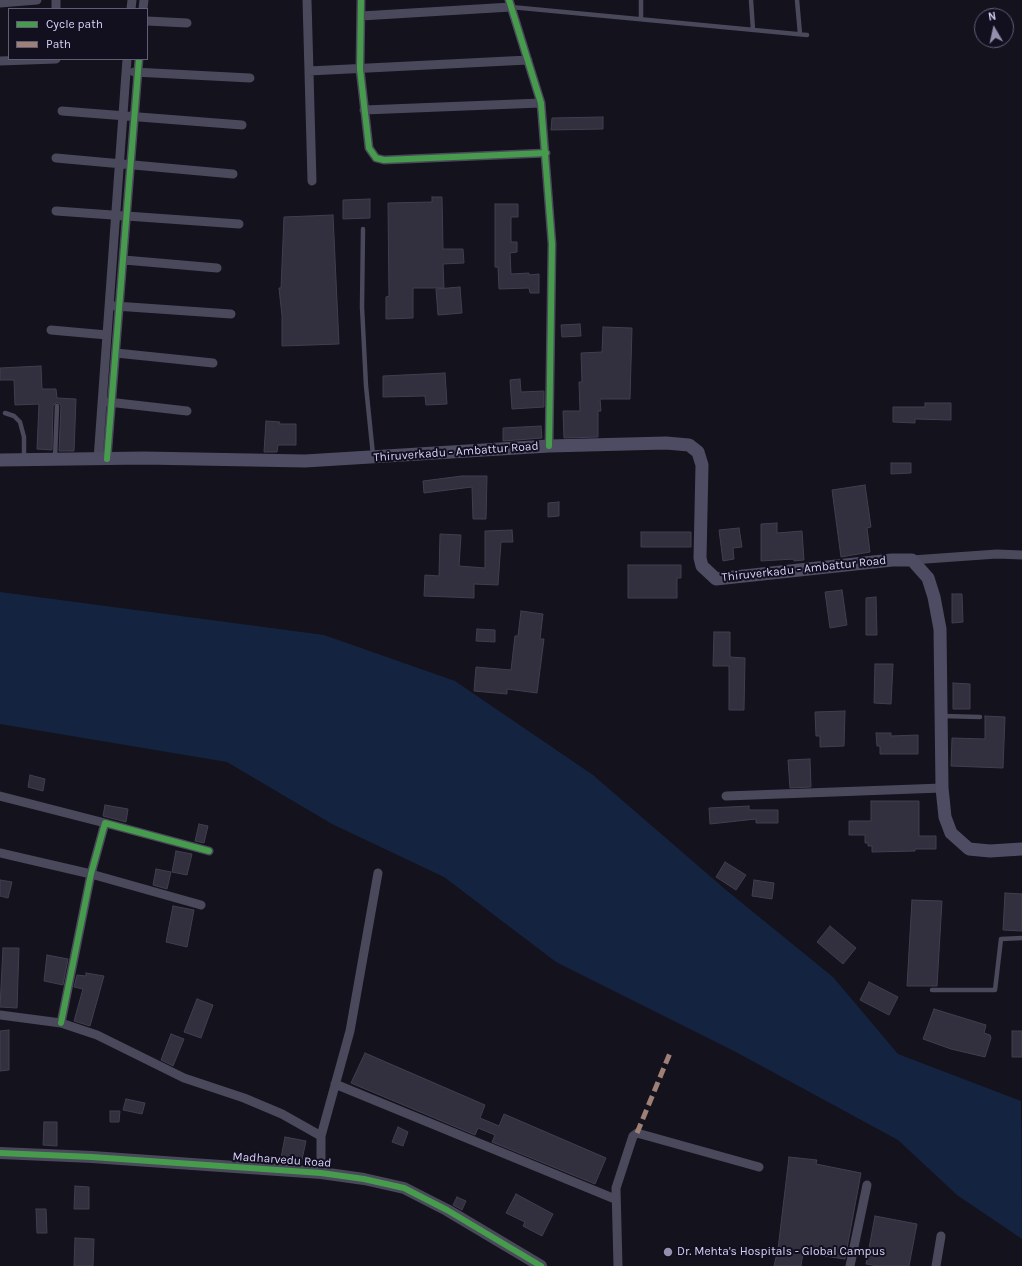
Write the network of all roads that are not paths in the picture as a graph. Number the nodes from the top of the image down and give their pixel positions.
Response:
1 (37, 0) edge
2 (307, 0) edge
3 (362, 0) edge
4 (641, 0) edge
5 (751, 0) edge
6 (797, 0) edge
7 (0, 3) edge
8 (510, 4) edge
9 (361, 16) junction
10 (641, 19) junction
11 (148, 21) edge
12 (187, 23) dead end
13 (753, 30) junction
14 (800, 34) junction
15 (807, 35) dead end
16 (28, 60) edge
17 (127, 60) edge
18 (139, 60) edge
19 (528, 60) junction
20 (0, 61) edge
21 (360, 69) junction
22 (309, 71) junction
23 (126, 72) junction
24 (138, 72) junction
25 (250, 78) dead end
26 (541, 103) junction
27 (364, 110) junction
28 (62, 111) dead end
29 (123, 116) junction
30 (135, 116) junction
31 (242, 125) dead end
32 (546, 153) junction
33 (56, 158) dead end
34 (120, 164) junction
35 (131, 165) junction
36 (233, 174) dead end
37 (312, 181) dead end
38 (56, 211) dead end
39 (116, 216) junction
40 (127, 217) junction
41 (239, 224) dead end
42 (363, 229) dead end
43 (124, 260) junction
44 (217, 268) dead end
45 (109, 306) junction
46 (120, 306) junction
47 (231, 314) dead end
48 (51, 330) dead end
49 (107, 335) junction
50 (116, 353) junction
51 (213, 364) dead end
52 (102, 401) junction
53 (112, 403) junction
54 (57, 406) dead end
55 (187, 411) dead end
56 (5, 413) dead end
57 (548, 446) junction
58 (374, 457) junction
59 (24, 459) junction
60 (103, 459) junction
61 (0, 460) edge
62 (55, 460) junction
63 (1022, 555) edge
64 (912, 560) junction
65 (942, 716) junction
66 (980, 717) dead end
67 (942, 788) junction
68 (0, 796) edge
69 (726, 796) dead end
70 (105, 823) junction
71 (1022, 848) edge
72 (209, 851) dead end
73 (0, 853) edge
74 (378, 873) dead end
75 (91, 874) junction
76 (201, 905) dead end
77 (1022, 938) edge
78 (932, 990) dead end
79 (0, 1015) edge
80 (61, 1023) junction
81 (335, 1084) junction
82 (321, 1136) junction
83 (0, 1153) edge
84 (759, 1166) dead end
85 (321, 1173) junction
86 (867, 1185) dead end
87 (615, 1199) junction
88 (941, 1236) dead end
89 (541, 1266) edge
90 (618, 1266) edge
91 (850, 1266) edge
92 (936, 1266) edge

1 - 7 street
2 - 22 street
3 - 9 street
4 - 10 lane
5 - 13 lane
6 - 14 lane
8 - 9 street
8 - 10 lane
8 - 19 street
9 - 21 street
10 - 13 lane
11 - 12 street
13 - 14 lane
14 - 15 lane
16 - 20 street
17 - 23 street
18 - 24 street
19 - 21 street
19 - 26 street
21 - 22 street
21 - 27 street
22 - 37 street
23 - 24 street
23 - 29 street
24 - 25 street
24 - 30 street
26 - 27 street
26 - 32 street
27 - 32 street
28 - 29 street
29 - 30 street
29 - 34 street
30 - 31 street
30 - 35 street
32 - 57 street
33 - 34 street
34 - 35 street
34 - 39 street
35 - 36 street
35 - 40 street
38 - 39 street
39 - 40 street
39 - 45 street
40 - 41 street
40 - 43 street
42 - 58 lane
43 - 44 street
43 - 46 street
45 - 46 street
45 - 49 street
46 - 47 street
46 - 50 street
48 - 49 street
49 - 52 street
50 - 51 street
50 - 53 street
52 - 53 street
52 - 60 street
53 - 55 street
53 - 60 street
54 - 62 lane
56 - 59 lane
57 - 58 main road, Thiruverkadu - Ambattur Road
57 - 64 main road, Thiruverkadu - Ambattur Road
58 - 60 main road, Thiruverkadu - Ambattur Road
59 - 61 main road, Thiruverkadu - Ambattur Road
59 - 62 main road, Thiruverkadu - Ambattur Road
60 - 62 main road, Thiruverkadu - Ambattur Road
63 - 64 street
64 - 65 main road
65 - 66 lane
65 - 67 main road
67 - 69 street
67 - 71 main road
68 - 70 street
70 - 72 street
70 - 75 street
73 - 75 street
74 - 81 street
75 - 76 street
75 - 80 street
77 - 78 lane
79 - 80 street
80 - 82 street
81 - 82 street
81 - 87 street
82 - 85 street
83 - 85 street, Madharvedu Road
84 - 87 street
85 - 89 street, Madharvedu Road
86 - 91 street
87 - 90 street
88 - 92 street

